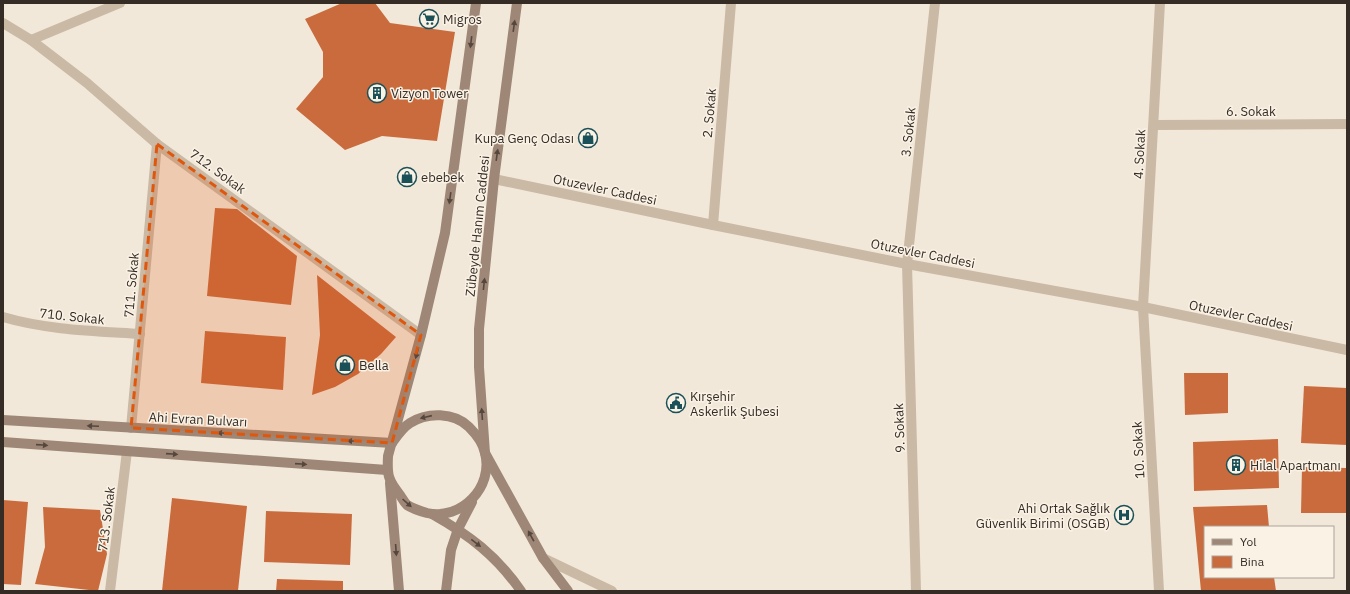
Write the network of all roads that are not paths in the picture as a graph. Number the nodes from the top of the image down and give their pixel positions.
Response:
1 (120, 3) edge
2 (476, 3) edge
3 (518, 3) edge
4 (732, 3) edge
5 (935, 3) edge
6 (1160, 3) edge
7 (3, 23) edge
8 (31, 40) junction
9 (1347, 124) edge
10 (1154, 125) junction
11 (158, 144) junction
12 (494, 179) junction
13 (713, 225) junction
14 (906, 264) junction
15 (1143, 307) junction
16 (3, 317) edge
17 (140, 334) junction
18 (421, 335) junction
19 (1347, 350) edge
20 (3, 420) edge
21 (131, 428) junction
22 (3, 442) edge
23 (392, 443) junction
24 (127, 451) junction
25 (485, 453) junction
26 (387, 470) junction
27 (390, 483) junction
28 (474, 498) junction
29 (432, 514) junction
30 (458, 529) junction
31 (543, 558) junction
32 (110, 591) edge
33 (399, 591) edge
34 (446, 591) edge
35 (521, 591) edge
36 (568, 591) edge
37 (612, 591) edge
38 (916, 591) edge
39 (1160, 591) edge

1 - 8 street
2 -> 18 main road
12 -> 3 main road, Zübeyde Hanım Caddesi
4 - 13 street, 2. Sokak
5 - 14 street, 3. Sokak
6 - 10 street, 4. Sokak
7 - 8 street, 712. Sokak
8 - 11 street, 712. Sokak
9 - 10 street, 6. Sokak
10 - 15 street, 4. Sokak
11 - 17 street, 711. Sokak
11 - 18 street, 712. Sokak
12 - 13 street, Otuzevler Caddesi
25 -> 12 main road, Zübeyde Hanım Caddesi
13 - 14 street, Otuzevler Caddesi
14 - 15 street, Otuzevler Caddesi
14 - 38 street, 9. Sokak
15 - 19 street, Otuzevler Caddesi
15 - 39 street, 10. Sokak
16 - 17 street, 710. Sokak
17 - 21 street, 711. Sokak
18 -> 23 main road
21 -> 20 main road, Ahi Evran Bulvarı
23 -> 21 main road, Ahi Evran Bulvarı
22 -> 24 main road
25 -> 23 main road
23 - 26 main road
24 -> 26 main road
24 - 32 street, 713. Sokak
25 - 28 main road
31 -> 25 main road
26 - 27 main road
27 -> 29 main road
27 -> 33 main road
28 - 29 main road
28 - 30 main road
29 - 30 main road
30 - 34 main road
30 -> 35 main road
31 - 36 main road
31 - 37 street

